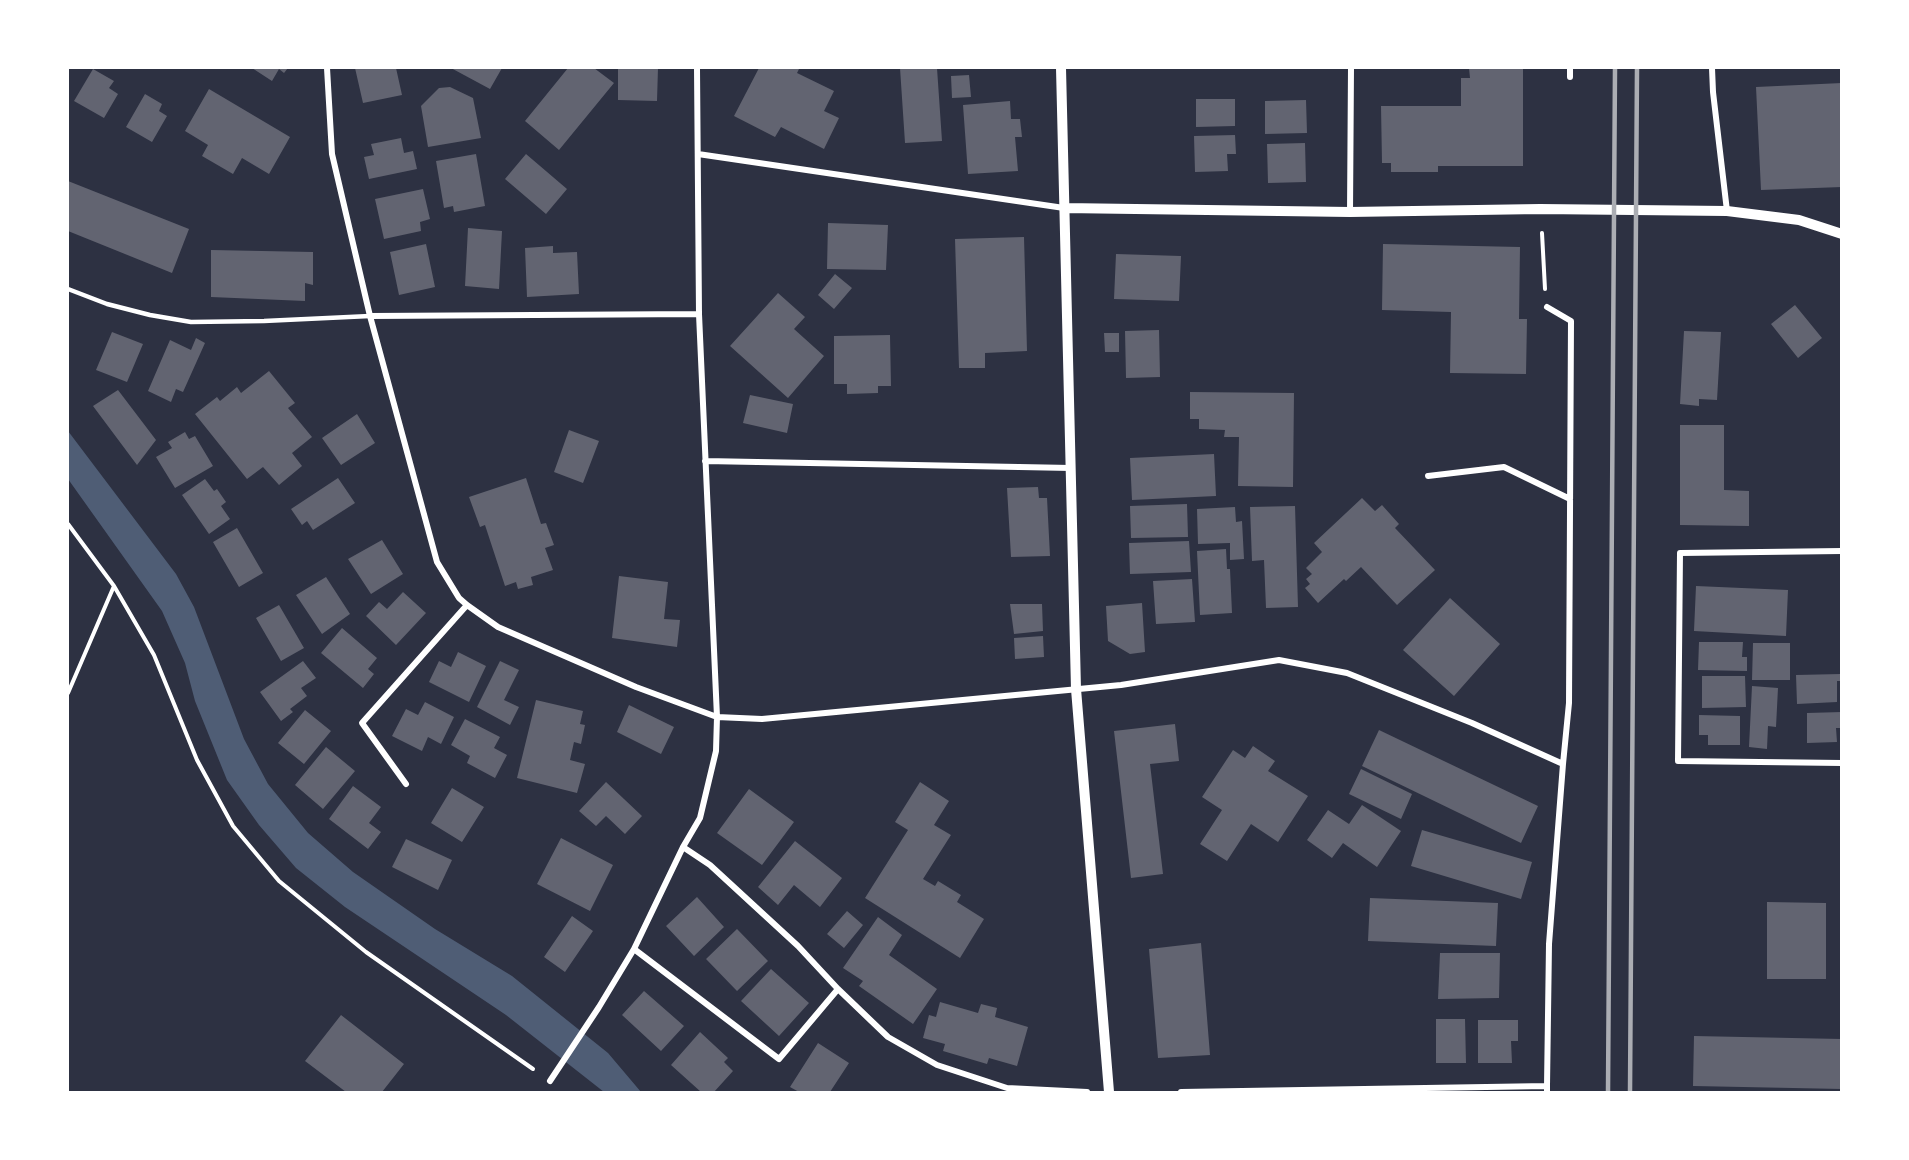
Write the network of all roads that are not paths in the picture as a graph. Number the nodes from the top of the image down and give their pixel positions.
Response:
1 (327, 68) edge
2 (697, 68) edge
3 (1061, 68) edge
4 (1351, 68) edge
5 (1570, 68) edge
6 (1712, 68) edge
7 (1570, 77) dead end
8 (698, 154) junction
9 (1064, 208) junction
10 (1350, 212) junction
11 (1727, 212) junction
12 (1842, 234) edge
13 (68, 289) edge
14 (1546, 307) road end
15 (699, 314) junction
16 (370, 316) junction
17 (705, 460) junction
18 (1071, 468) junction
19 (1428, 476) dead end
20 (1570, 499) junction
21 (1842, 551) edge
22 (467, 605) junction
23 (1076, 689) junction
24 (717, 717) junction
25 (1842, 763) edge
26 (1563, 764) junction
27 (406, 784) dead end
28 (683, 847) junction
29 (633, 949) junction
30 (838, 989) junction
31 (552, 1078) road end
32 (1547, 1089) edge
33 (1087, 1092) edge
34 (1109, 1092) edge
35 (1181, 1092) edge

1 - 16 street
2 - 8 street
3 - 9 street
4 - 10 street
5 - 7 street
6 - 11 street
8 - 9 street
8 - 15 street
9 - 10 street
9 - 18 street
10 - 11 street
11 - 12 street
13 - 16 lane
14 - 20 street
15 - 16 street
15 - 17 street
16 - 22 street
17 - 18 street
17 - 24 street
18 - 23 street
19 - 20 street
20 - 26 street
21 - 25 street
22 - 24 street
22 - 27 street
23 - 24 street
23 - 26 street
23 - 34 street
24 - 28 street
26 - 32 street
28 - 29 street
28 - 30 street
29 - 30 street
29 - 31 street
30 - 33 street
32 - 35 street

